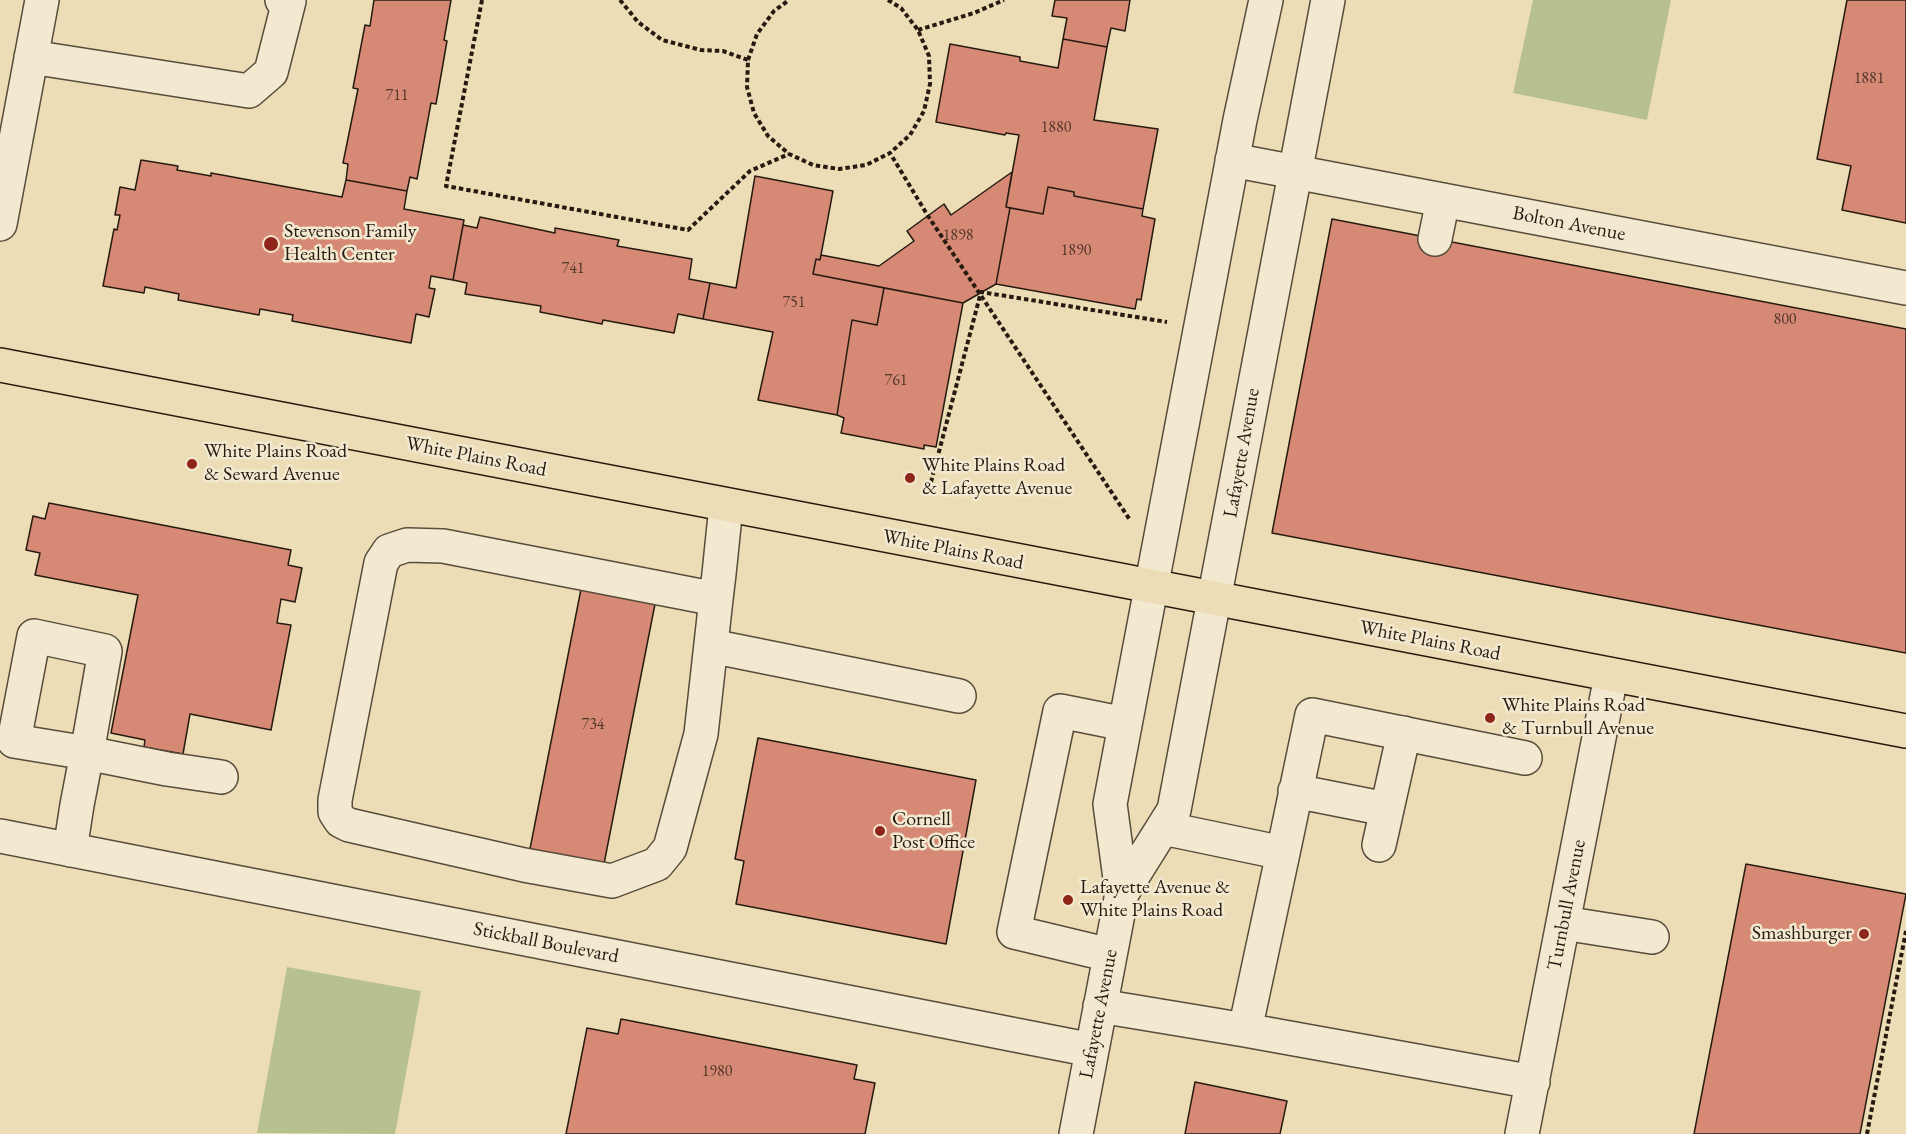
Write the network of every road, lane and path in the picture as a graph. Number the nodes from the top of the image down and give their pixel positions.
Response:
1 (42, 0) edge
2 (286, 0) edge
3 (482, 0) edge
4 (620, 0) edge
5 (789, 0) edge
6 (888, 0) edge
7 (1004, 0) edge
8 (1266, 0) edge
9 (1328, 0) edge
10 (918, 30) junction
11 (31, 57) junction
12 (748, 60) junction
13 (890, 153) junction
14 (789, 154) junction
15 (1232, 160) junction
16 (1294, 172) junction
17 (1443, 200) junction
18 (0, 224) edge
19 (1435, 239) dead end
20 (1906, 288) edge
21 (981, 292) junction
22 (1170, 322) dead end
23 (0, 365) edge
24 (931, 482) dead end
25 (726, 506) junction
26 (1131, 522) dead end
27 (1150, 587) junction
28 (716, 599) junction
29 (1216, 600) junction
30 (711, 646) junction
31 (1611, 676) junction
32 (959, 696) dead end
33 (1125, 724) junction
34 (1906, 731) edge
35 (1404, 733) junction
36 (1525, 758) dead end
37 (221, 777) dead end
38 (1295, 791) junction
39 (1386, 809) junction
40 (1163, 828) junction
41 (0, 836) edge
42 (1379, 845) dead end
43 (70, 850) junction
44 (1283, 853) junction
45 (1122, 893) junction
46 (1563, 922) junction
47 (1906, 931) edge
48 (1653, 937) dead end
49 (1110, 955) junction
50 (1100, 1006) junction
51 (1245, 1030) junction
52 (1092, 1050) junction
53 (1533, 1082) junction
54 (1076, 1134) edge
55 (1522, 1134) edge
56 (1868, 1134) edge

1 - 11 street
2 - 11 street
3 - 14 path
4 - 12 path
5 - 12 path
6 - 10 path
7 - 10 path
8 - 15 street, Lafayette Avenue
9 - 16 street, Lafayette Avenue
10 - 13 path
11 - 18 street
12 - 14 path
13 - 14 path
13 - 21 path
15 - 16 street, Bolton Avenue
15 - 27 street, Lafayette Avenue
16 - 17 street, Bolton Avenue
16 - 29 street, Lafayette Avenue
17 - 19 street
17 - 20 street, Bolton Avenue
21 - 22 path
21 - 24 path
21 - 26 path
23 - 25 main road, White Plains Road
25 - 27 main road, White Plains Road
25 - 28 street
27 - 29 main road, White Plains Road
27 - 33 street, Lafayette Avenue
28 - 30 street
28 - 30 street
29 - 31 main road, White Plains Road
29 - 40 street, Lafayette Avenue
30 - 32 street
31 - 34 main road, White Plains Road
31 - 46 street, Turnbull Avenue
33 - 45 street, Lafayette Avenue
33 - 49 street
35 - 36 street
35 - 38 street
35 - 39 street
37 - 43 street
38 - 39 street
38 - 44 street
39 - 42 street
40 - 44 street
40 - 45 street, Lafayette Avenue
41 - 43 street, Stickball Boulevard
43 - 52 street, Stickball Boulevard
44 - 51 street
45 - 49 street, Lafayette Avenue
46 - 48 street
46 - 53 street, Turnbull Avenue
47 - 56 path
49 - 50 street, Lafayette Avenue
50 - 51 street
50 - 52 street, Lafayette Avenue
51 - 53 street
52 - 54 street, Lafayette Avenue
53 - 55 street, Turnbull Avenue

